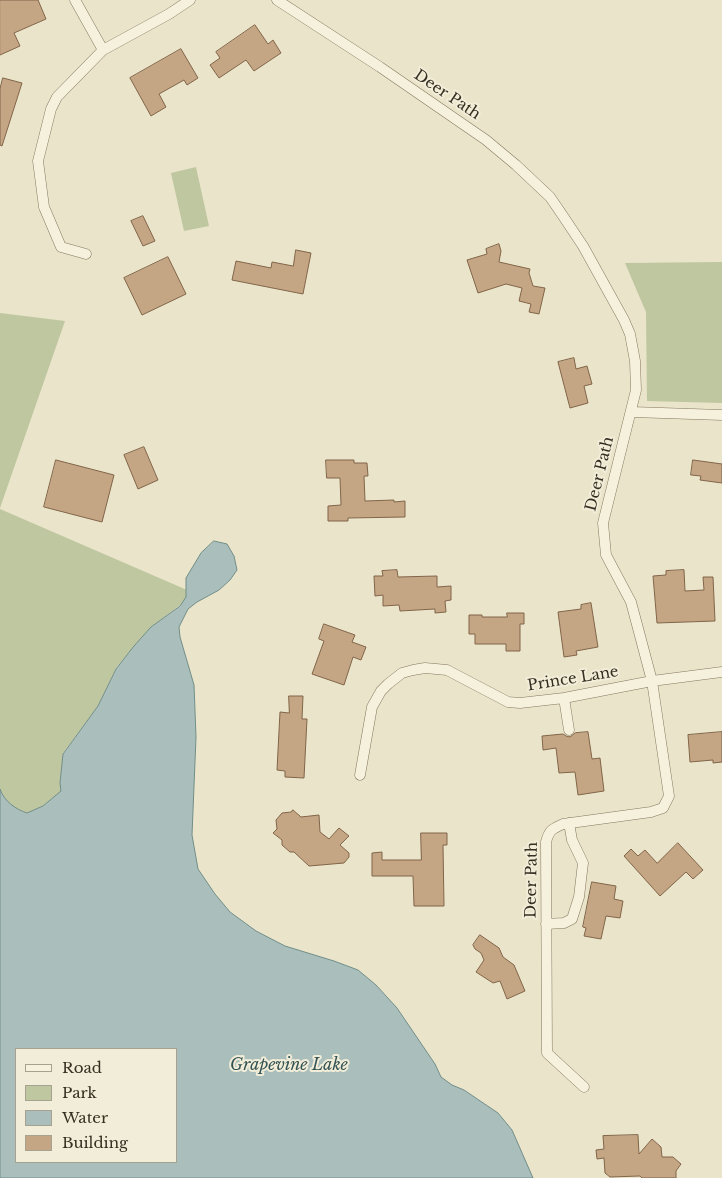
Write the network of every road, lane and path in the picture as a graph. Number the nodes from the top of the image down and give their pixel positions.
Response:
1 (75, 0) edge
2 (190, 0) edge
3 (277, 0) edge
4 (103, 50) junction
5 (86, 254) dead end
6 (632, 412) junction
7 (722, 415) edge
8 (722, 672) edge
9 (652, 681) junction
10 (564, 698) junction
11 (569, 730) dead end
12 (360, 775) dead end
13 (569, 823) junction
14 (546, 924) junction
15 (584, 1087) dead end

1 - 4 street
2 - 4 street
3 - 6 street, Deer Path
4 - 5 street
6 - 7 street
6 - 9 street, Deer Path
8 - 9 street, Prince Lane
9 - 10 street, Prince Lane
9 - 13 street, Deer Path
10 - 11 street
10 - 12 street, Prince Lane
13 - 14 street, Deer Path
13 - 14 street
14 - 15 street, Deer Path

